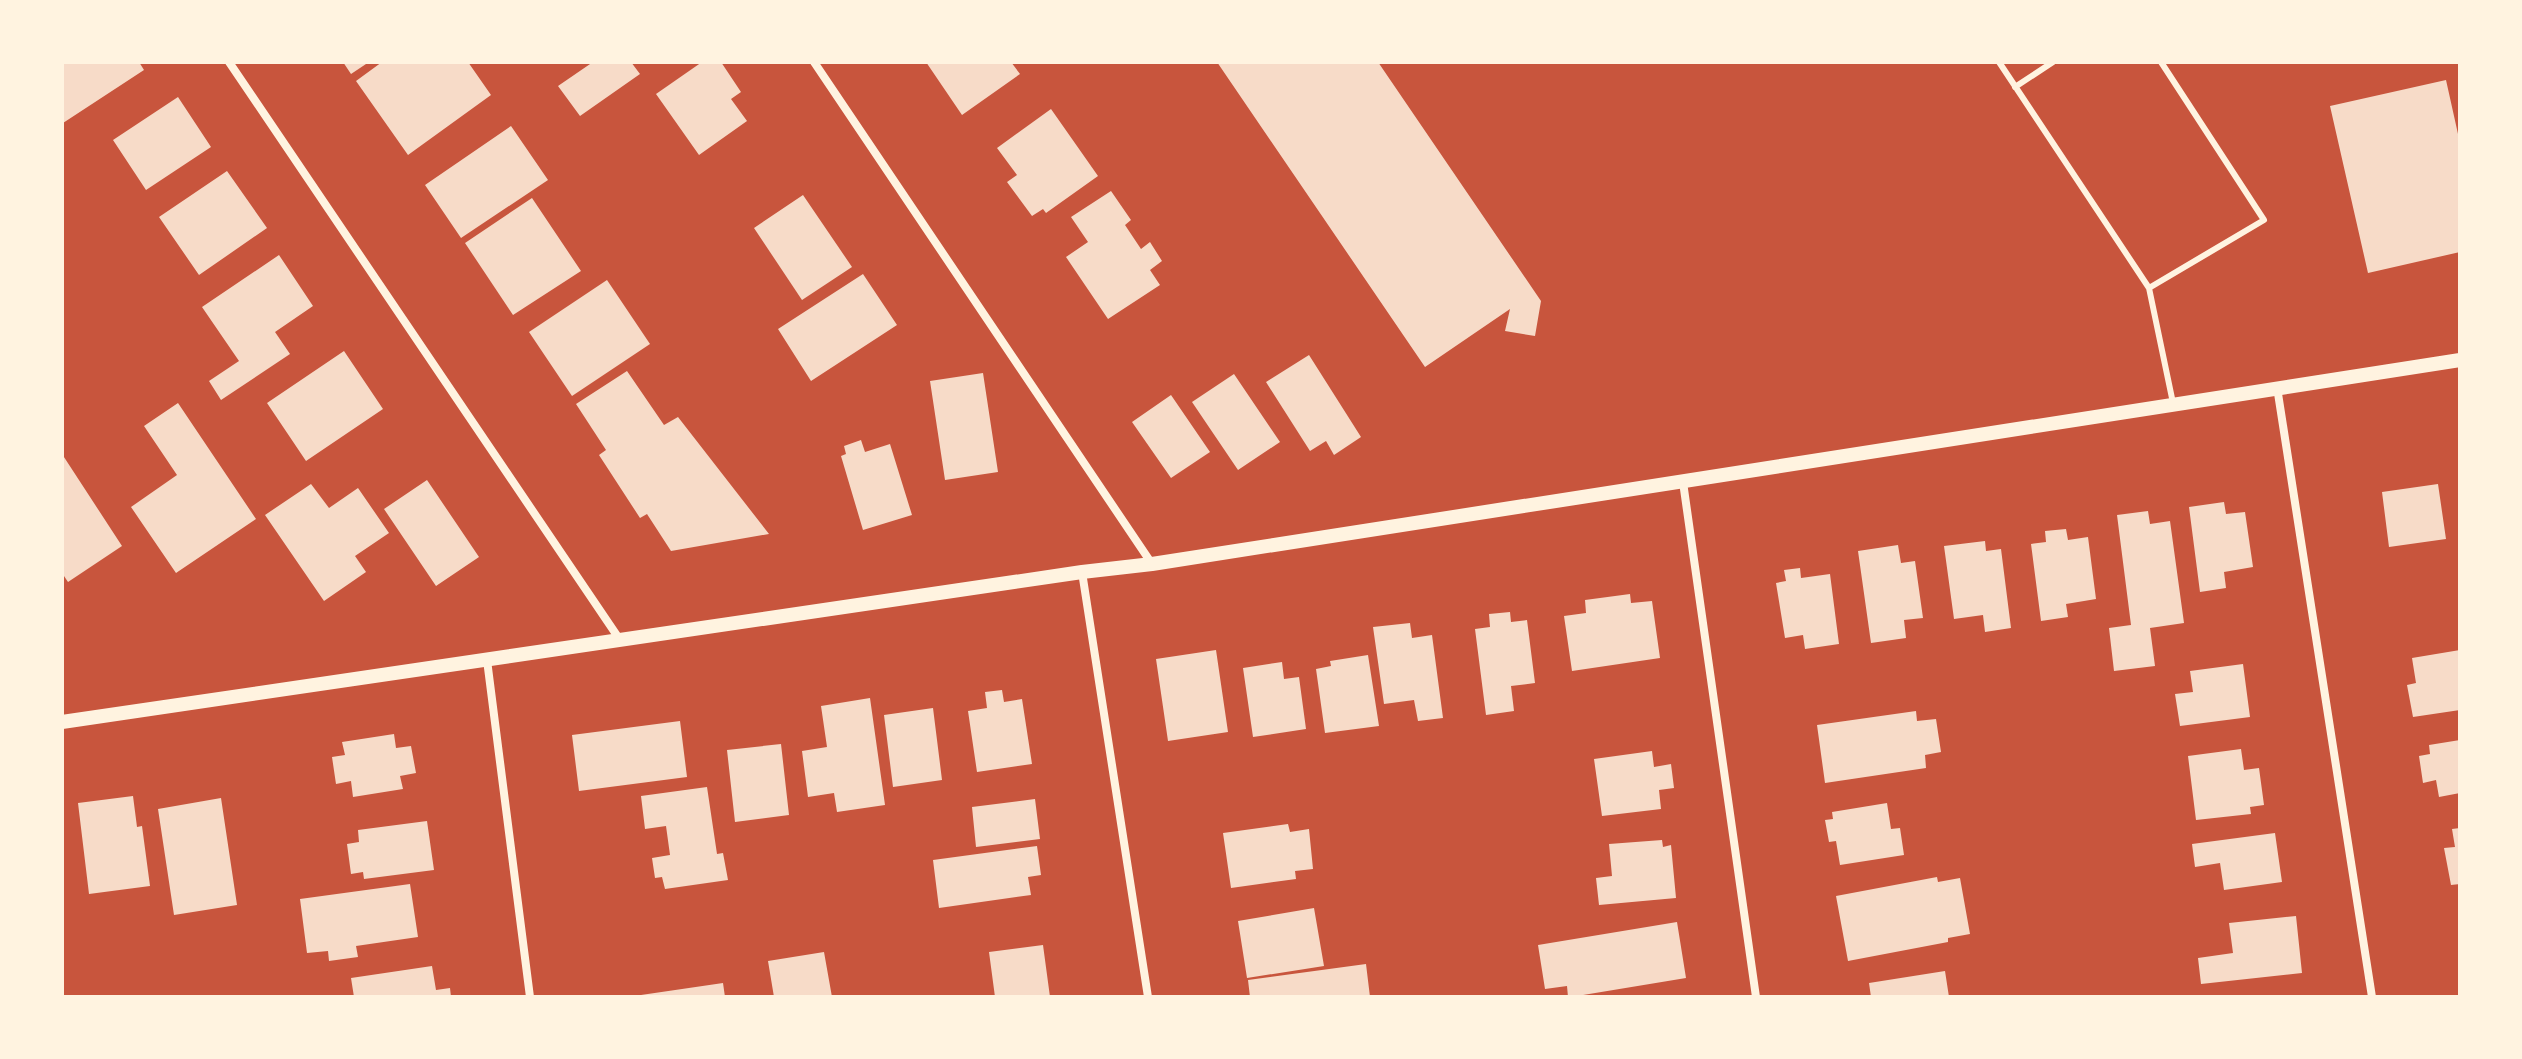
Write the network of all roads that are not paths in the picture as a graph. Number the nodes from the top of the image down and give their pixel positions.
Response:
1 (229, 62) edge
2 (814, 62) edge
3 (1999, 62) edge
4 (2053, 62) edge
5 (2161, 62) edge
6 (2015, 87) junction
7 (2149, 288) junction
8 (2460, 360) edge
9 (2277, 387) junction
10 (2173, 404) junction
11 (1683, 482) junction
12 (1152, 564) junction
13 (1082, 572) junction
14 (620, 640) junction
15 (487, 660) junction
16 (62, 722) edge
17 (530, 997) edge
18 (1148, 997) edge
19 (1756, 997) edge
20 (2372, 997) edge

1 - 14 street
2 - 12 street
3 - 6 lane
4 - 6 lane
5 - 7 lane
6 - 7 lane
7 - 10 lane
8 - 9 street
9 - 10 street
9 - 20 street
10 - 11 street
11 - 12 street
11 - 19 street
12 - 13 street
13 - 14 street
13 - 18 street
14 - 15 street
15 - 16 street
15 - 17 street

